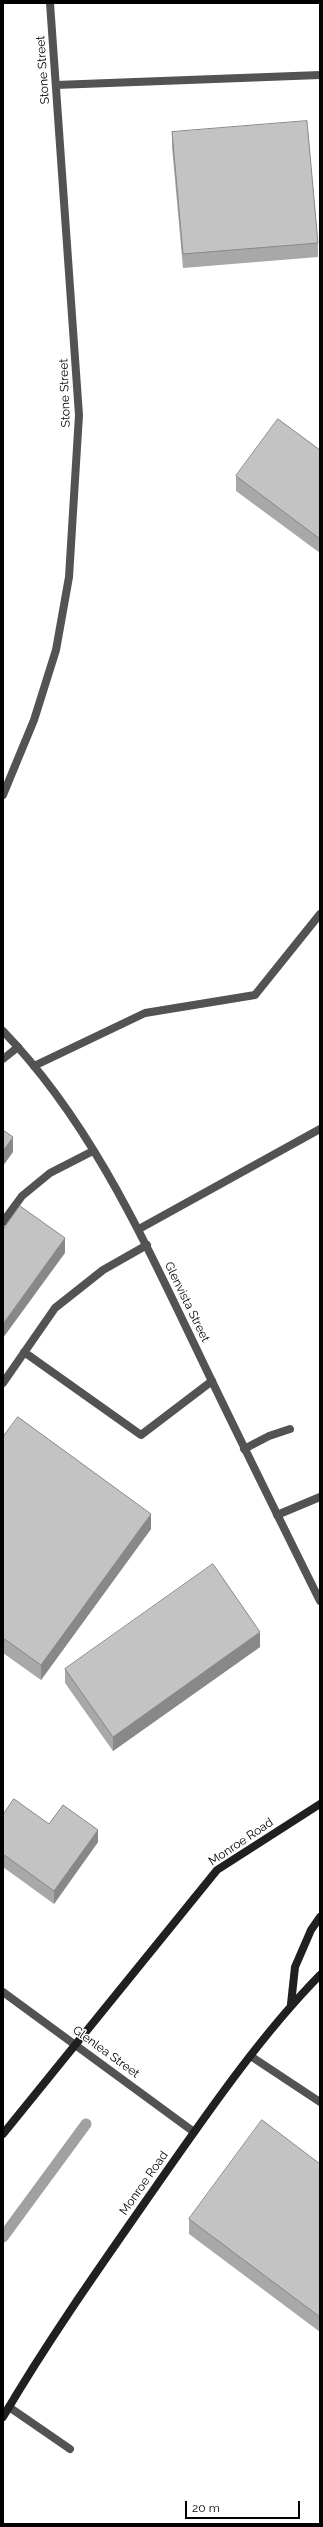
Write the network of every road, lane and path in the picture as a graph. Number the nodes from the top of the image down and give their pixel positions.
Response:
1 (50, 3) edge
2 (320, 75) edge
3 (56, 85) junction
4 (3, 795) edge
5 (320, 914) edge
6 (3, 1031) edge
7 (18, 1047) junction
8 (3, 1059) edge
9 (34, 1066) junction
10 (320, 1129) edge
11 (93, 1151) junction
12 (3, 1222) edge
13 (139, 1229) junction
14 (146, 1245) junction
15 (24, 1352) junction
16 (212, 1381) junction
17 (3, 1383) edge
18 (290, 1429) dead end
19 (244, 1449) junction
20 (320, 1497) edge
21 (277, 1514) junction
22 (320, 1601) edge
23 (320, 1804) edge
24 (320, 1917) edge
25 (320, 1975) edge
26 (3, 1992) edge
27 (291, 2004) junction
28 (75, 2044) junction
29 (252, 2057) junction
30 (320, 2102) edge
31 (194, 2132) junction
32 (3, 2134) edge
33 (9, 2407) junction
34 (3, 2417) edge
35 (70, 2449) dead end

1 - 3 street, Stone Street
2 - 3 street
3 - 4 street, Stone Street
5 - 9 street
6 - 7 street, Glenvista Street
7 - 8 street
7 - 9 street, Glenvista Street
9 - 11 street, Glenvista Street
10 - 13 street
11 - 12 street
11 - 13 street, Glenvista Street
13 - 14 street, Glenvista Street
14 - 15 street
14 - 16 street, Glenvista Street
15 - 16 street
15 - 17 street
16 - 19 street, Glenvista Street
18 - 19 street
19 - 21 street, Glenvista Street
20 - 21 street
21 - 22 street, Glenvista Street
23 - 28 main road, Monroe Road
24 - 27 main road
25 - 27 main road, Monroe Road
26 - 28 street, Glenlea Street
27 - 29 main road, Monroe Road
28 - 31 street, Glenlea Street
28 - 32 main road, Monroe Road
29 - 30 street
29 - 31 main road, Monroe Road
31 - 33 main road, Monroe Road
33 - 34 main road, Monroe Road
33 - 35 street

